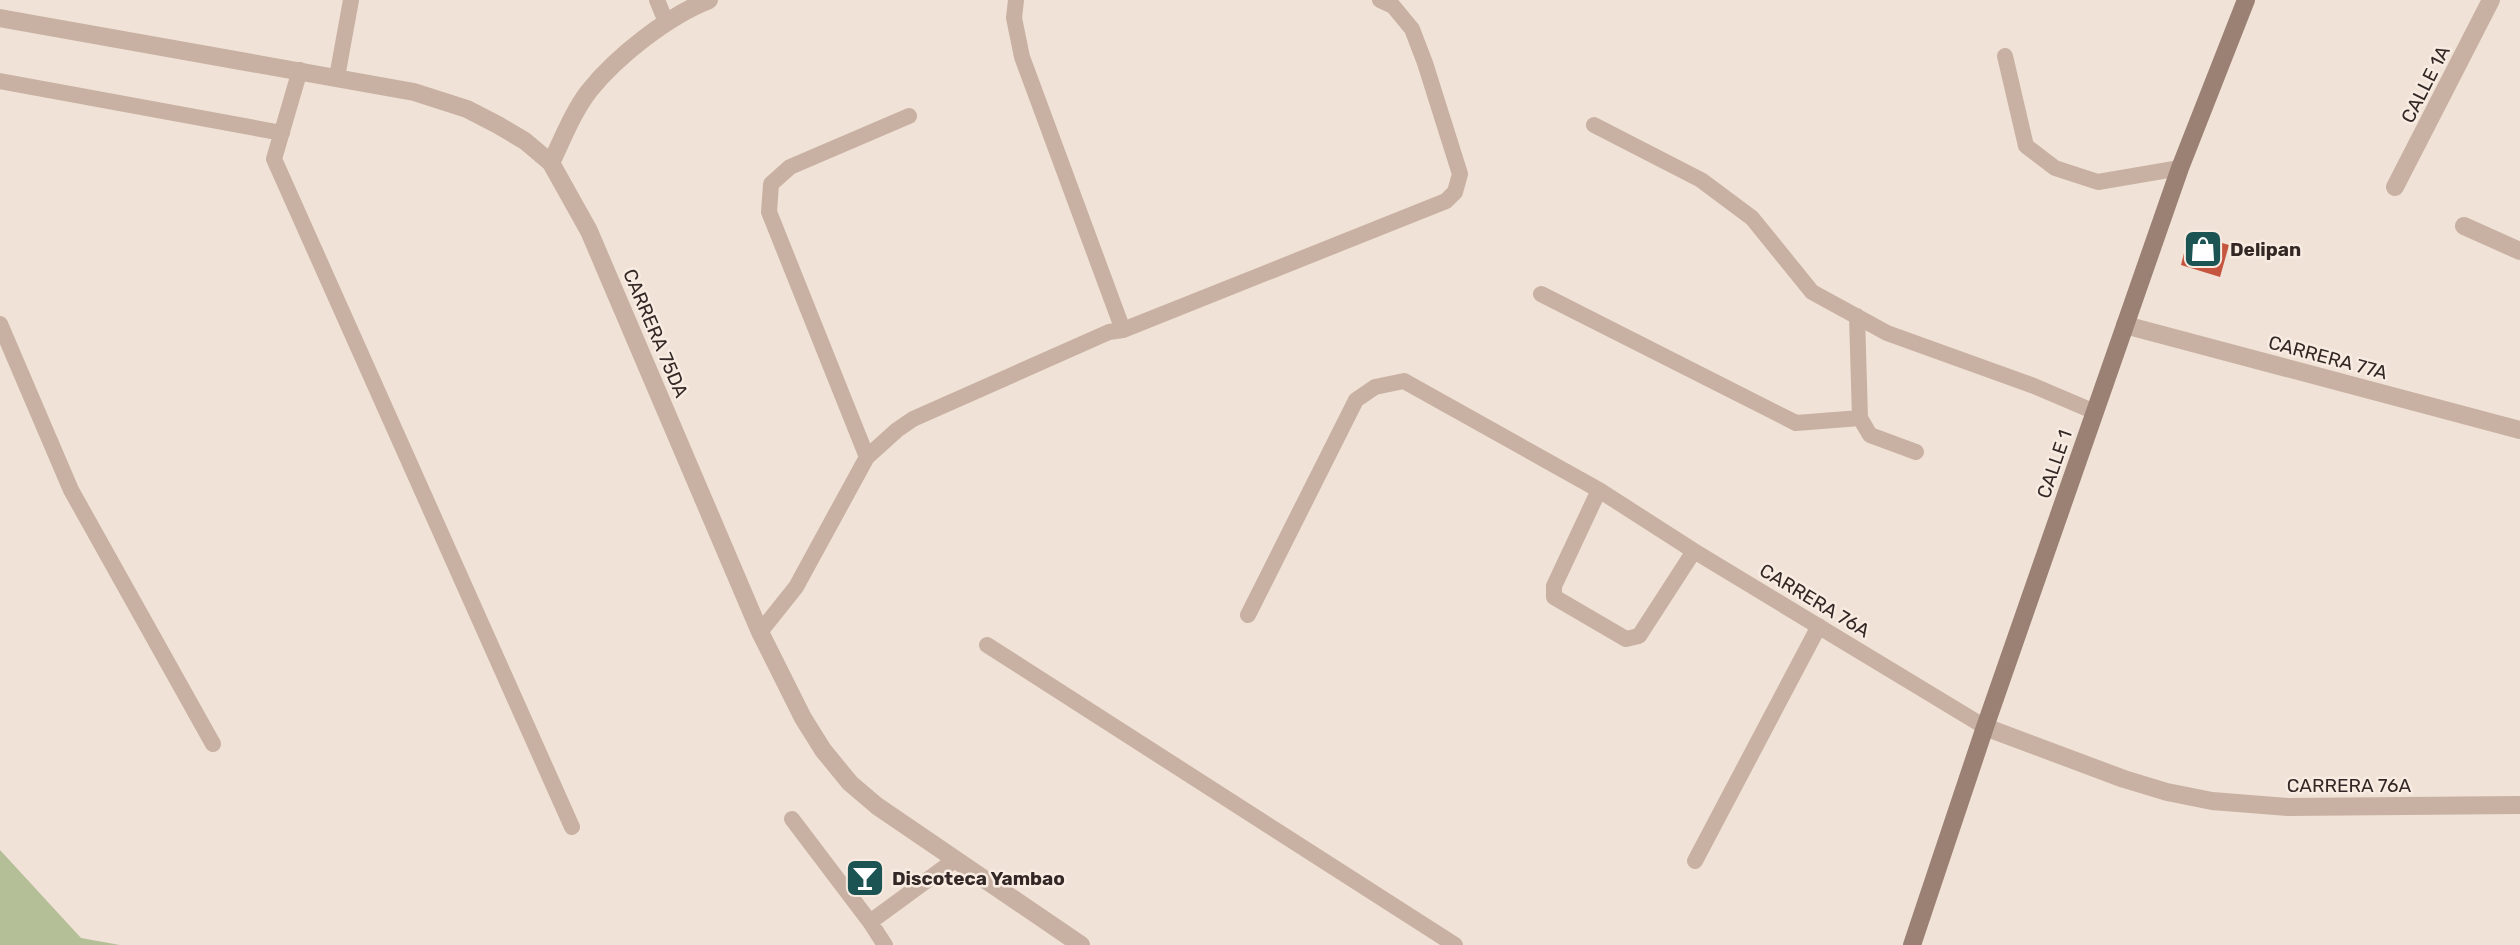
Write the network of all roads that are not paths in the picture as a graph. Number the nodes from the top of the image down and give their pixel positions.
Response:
1 (351, 0) edge
2 (657, 0) edge
3 (709, 0) edge
4 (1016, 0) edge
5 (1380, 0) edge
6 (2246, 0) edge
7 (2491, 0) edge
8 (0, 18) edge
9 (666, 22) junction
10 (2005, 55) dead end
11 (300, 70) junction
12 (337, 77) junction
13 (0, 81) edge
14 (909, 116) dead end
15 (1594, 125) dead end
16 (282, 132) junction
17 (551, 163) junction
18 (2180, 168) junction
19 (2395, 187) dead end
20 (2464, 226) dead end
21 (2520, 251) edge
22 (1541, 294) dead end
23 (1857, 316) junction
24 (0, 324) edge
25 (2125, 325) junction
26 (1123, 330) junction
27 (2095, 412) junction
28 (1860, 418) junction
29 (2520, 430) edge
30 (1916, 452) dead end
31 (867, 457) junction
32 (1600, 490) junction
33 (1694, 551) junction
34 (1248, 615) dead end
35 (1819, 626) junction
36 (760, 632) junction
37 (987, 645) dead end
38 (1985, 727) junction
39 (213, 744) dead end
40 (2520, 804) edge
41 (792, 819) dead end
42 (572, 827) dead end
43 (956, 859) junction
44 (1695, 862) dead end
45 (870, 922) junction
46 (885, 945) edge
47 (1081, 945) edge
48 (1455, 945) edge
49 (1912, 945) edge

1 - 12 lane
2 - 9 lane
3 - 9 street
4 - 26 lane
5 - 26 lane
6 - 18 main road, CALLE 1
7 - 19 street, CALLE 1A
8 - 11 street, CARRERA 75DA
9 - 17 street
10 - 18 lane
11 - 12 street, CARRERA 75DA
11 - 16 lane
12 - 17 street, CARRERA 75DA
13 - 16 lane
14 - 31 lane
15 - 23 lane
16 - 42 lane
17 - 36 street, CARRERA 75DA
18 - 25 main road, CALLE 1
20 - 21 street
22 - 28 lane
23 - 27 lane
23 - 28 lane
24 - 39 lane
25 - 27 main road, CALLE 1
25 - 29 street, CARRERA 77A
26 - 31 lane
27 - 38 main road, CALLE 1
28 - 30 lane
31 - 36 lane
32 - 33 lane, CARRERA 76A
32 - 33 lane
32 - 34 lane, CARRERA 76A
33 - 35 lane, CARRERA 76A
35 - 38 lane, CARRERA 76A
35 - 44 lane
36 - 43 street, CARRERA 75DA
37 - 48 lane
38 - 40 street, CARRERA 76A
38 - 49 main road, CALLE 1
41 - 45 lane
43 - 45 lane
43 - 47 street, CARRERA 75DA
45 - 46 lane

